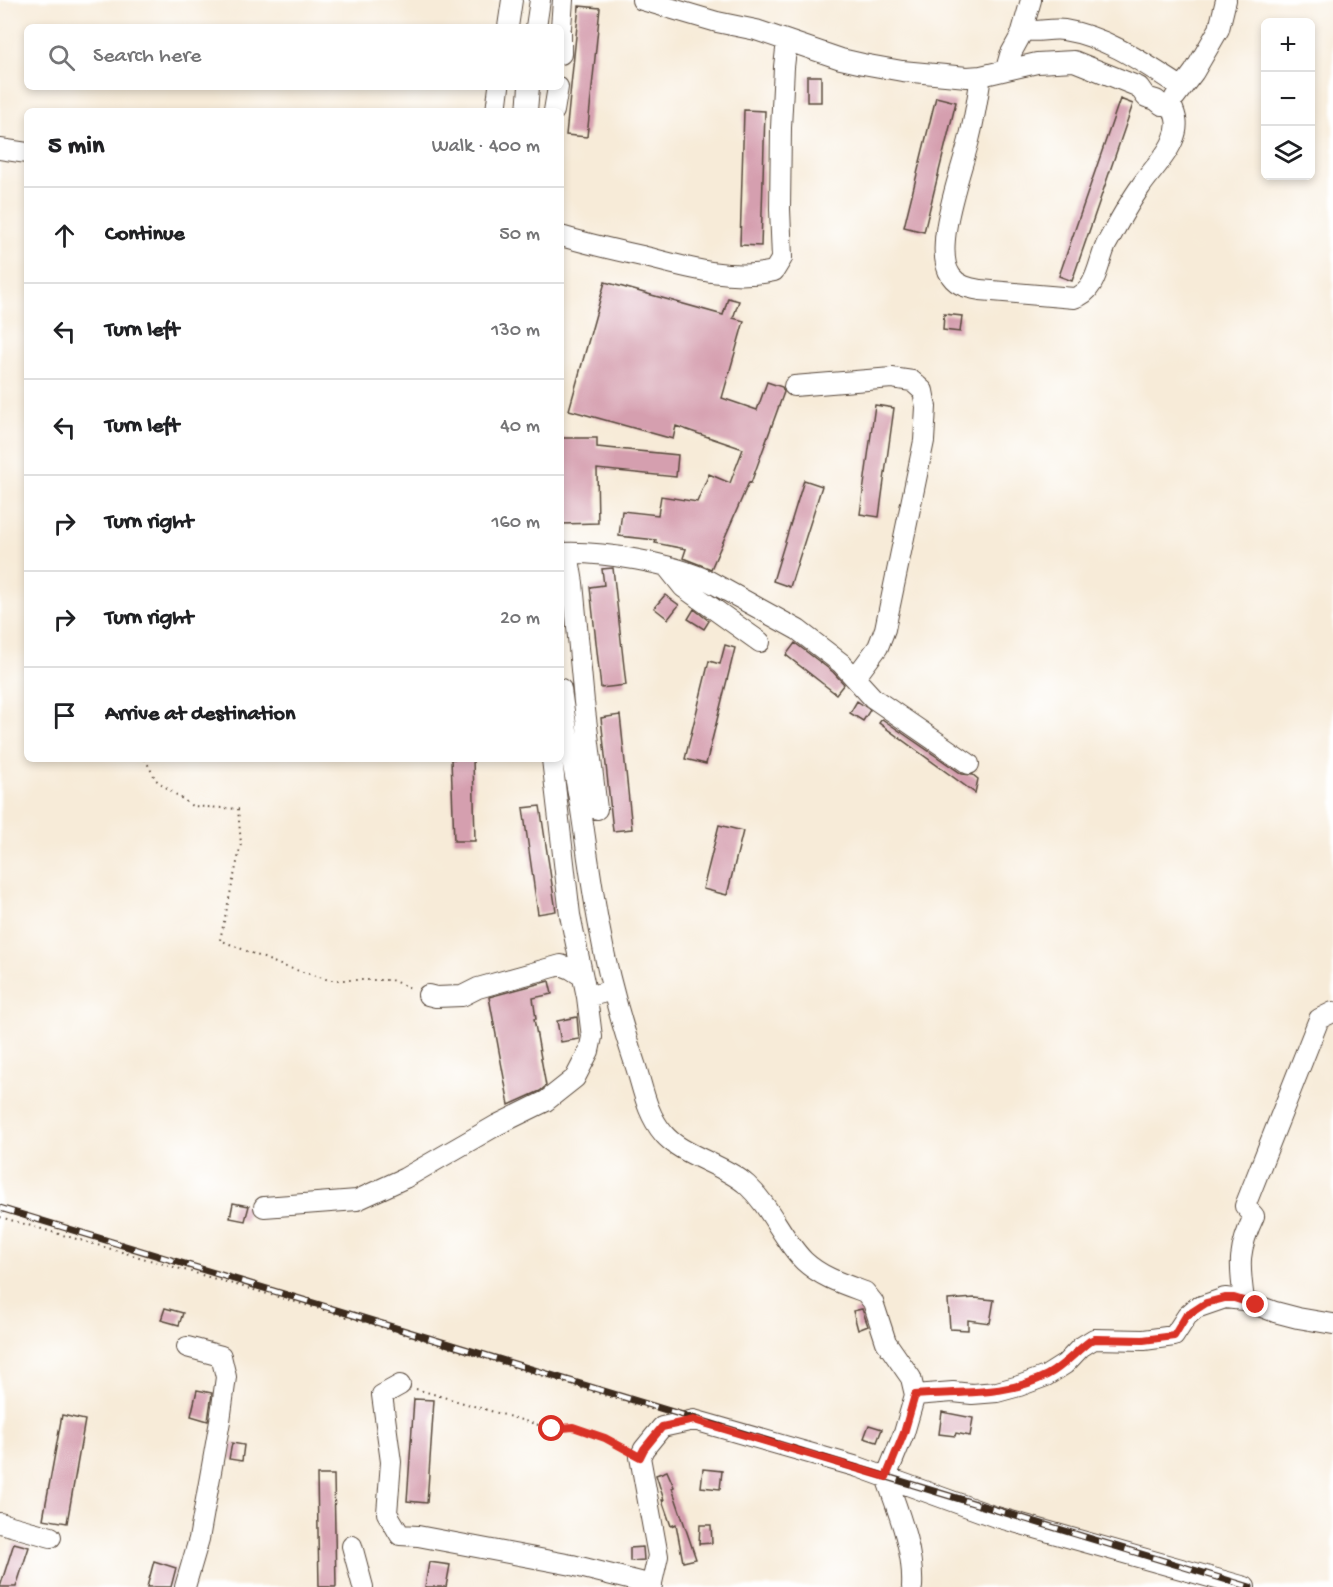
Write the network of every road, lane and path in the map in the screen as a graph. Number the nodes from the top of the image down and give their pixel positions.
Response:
1 (512, 0) edge
2 (540, 0) edge
3 (563, 0) edge
4 (642, 0) edge
5 (1031, 0) edge
6 (1226, 0) edge
7 (508, 24) edge
8 (536, 24) edge
9 (561, 24) edge
10 (1023, 30) junction
11 (788, 41) junction
12 (1006, 69) junction
13 (981, 76) junction
14 (1181, 87) junction
15 (499, 90) edge
16 (529, 90) edge
17 (558, 90) edge
18 (1171, 105) junction
19 (496, 108) edge
20 (527, 108) edge
21 (554, 108) edge
22 (0, 149) edge
23 (24, 153) edge
24 (564, 237) edge
25 (794, 386) dead end
26 (564, 553) edge
27 (667, 567) junction
28 (760, 642) dead end
29 (855, 678) junction
30 (564, 742) edge
31 (147, 762) edge
32 (552, 762) edge
33 (969, 764) dead end
34 (597, 809) dead end
35 (582, 976) junction
36 (613, 990) junction
37 (428, 995) joint
38 (586, 997) junction
39 (1333, 1012) edge
40 (264, 1207) dead end
41 (0, 1216) edge
42 (1244, 1300) junction
43 (1333, 1324) edge
44 (187, 1347) dead end
45 (400, 1385) joint
46 (915, 1395) junction
47 (656, 1410) dead end
48 (640, 1457) junction
49 (886, 1477) junction
50 (0, 1523) edge
51 (51, 1537) dead end
52 (352, 1546) dead end
53 (651, 1586) edge
54 (185, 1587) edge
55 (363, 1587) edge
56 (912, 1587) edge
57 (1245, 1587) edge

1 - 7 street
2 - 8 street
3 - 9 street
4 - 11 street
5 - 10 street
6 - 14 street
10 - 12 street
10 - 14 street
11 - 13 street
11 - 24 street
12 - 13 street
12 - 18 street
13 - 18 street
14 - 18 street
15 - 19 street
16 - 20 street
17 - 21 street
22 - 23 street
25 - 29 street
26 - 27 street
26 - 34 street
27 - 28 street
27 - 29 street
29 - 33 street
30 - 36 street
31 - 37 path
32 - 35 street
35 - 37 street
35 - 38 street
36 - 38 street
36 - 46 street
38 - 40 street
39 - 42 street
41 - 47 path
42 - 43 street
42 - 46 street
44 - 54 street
45 - 48 path
45 - 53 street
46 - 49 street
48 - 49 street
48 - 53 street
49 - 56 street
49 - 57 street
50 - 51 street
52 - 55 street

